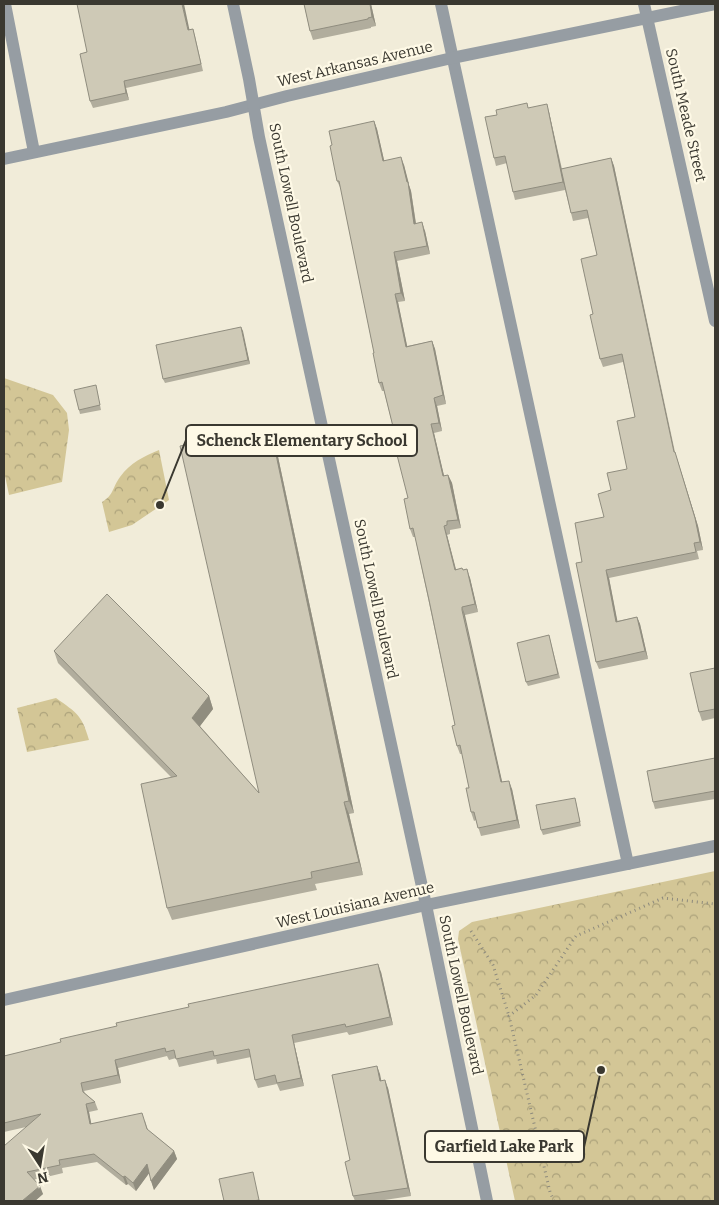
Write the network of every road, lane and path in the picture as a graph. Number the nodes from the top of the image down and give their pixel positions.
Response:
1 (5, 4) edge
2 (233, 4) edge
3 (441, 4) edge
4 (644, 4) edge
5 (715, 4) edge
6 (648, 19) junction
7 (452, 58) junction
8 (254, 104) junction
9 (34, 152) junction
10 (4, 158) edge
11 (715, 321) edge
12 (715, 846) edge
13 (628, 864) junction
14 (715, 904) edge
15 (426, 905) junction
16 (471, 931) dead end
17 (4, 1000) edge
18 (509, 1016) junction
19 (487, 1201) edge
20 (554, 1201) edge

1 - 9 street
2 - 8 street, South Lowell Boulevard
3 - 7 street
4 - 6 street, South Meade Street
5 - 6 street, West Arkansas Avenue
6 - 7 street, West Arkansas Avenue
6 - 11 street, South Meade Street
7 - 8 street, West Arkansas Avenue
7 - 13 street
8 - 9 street, West Arkansas Avenue
8 - 15 street, South Lowell Boulevard
9 - 10 street, West Arkansas Avenue
12 - 13 street, West Louisiana Avenue
13 - 15 street, West Louisiana Avenue
14 - 18 path
15 - 17 street, West Louisiana Avenue
15 - 19 street, South Lowell Boulevard
16 - 18 path
18 - 20 path

